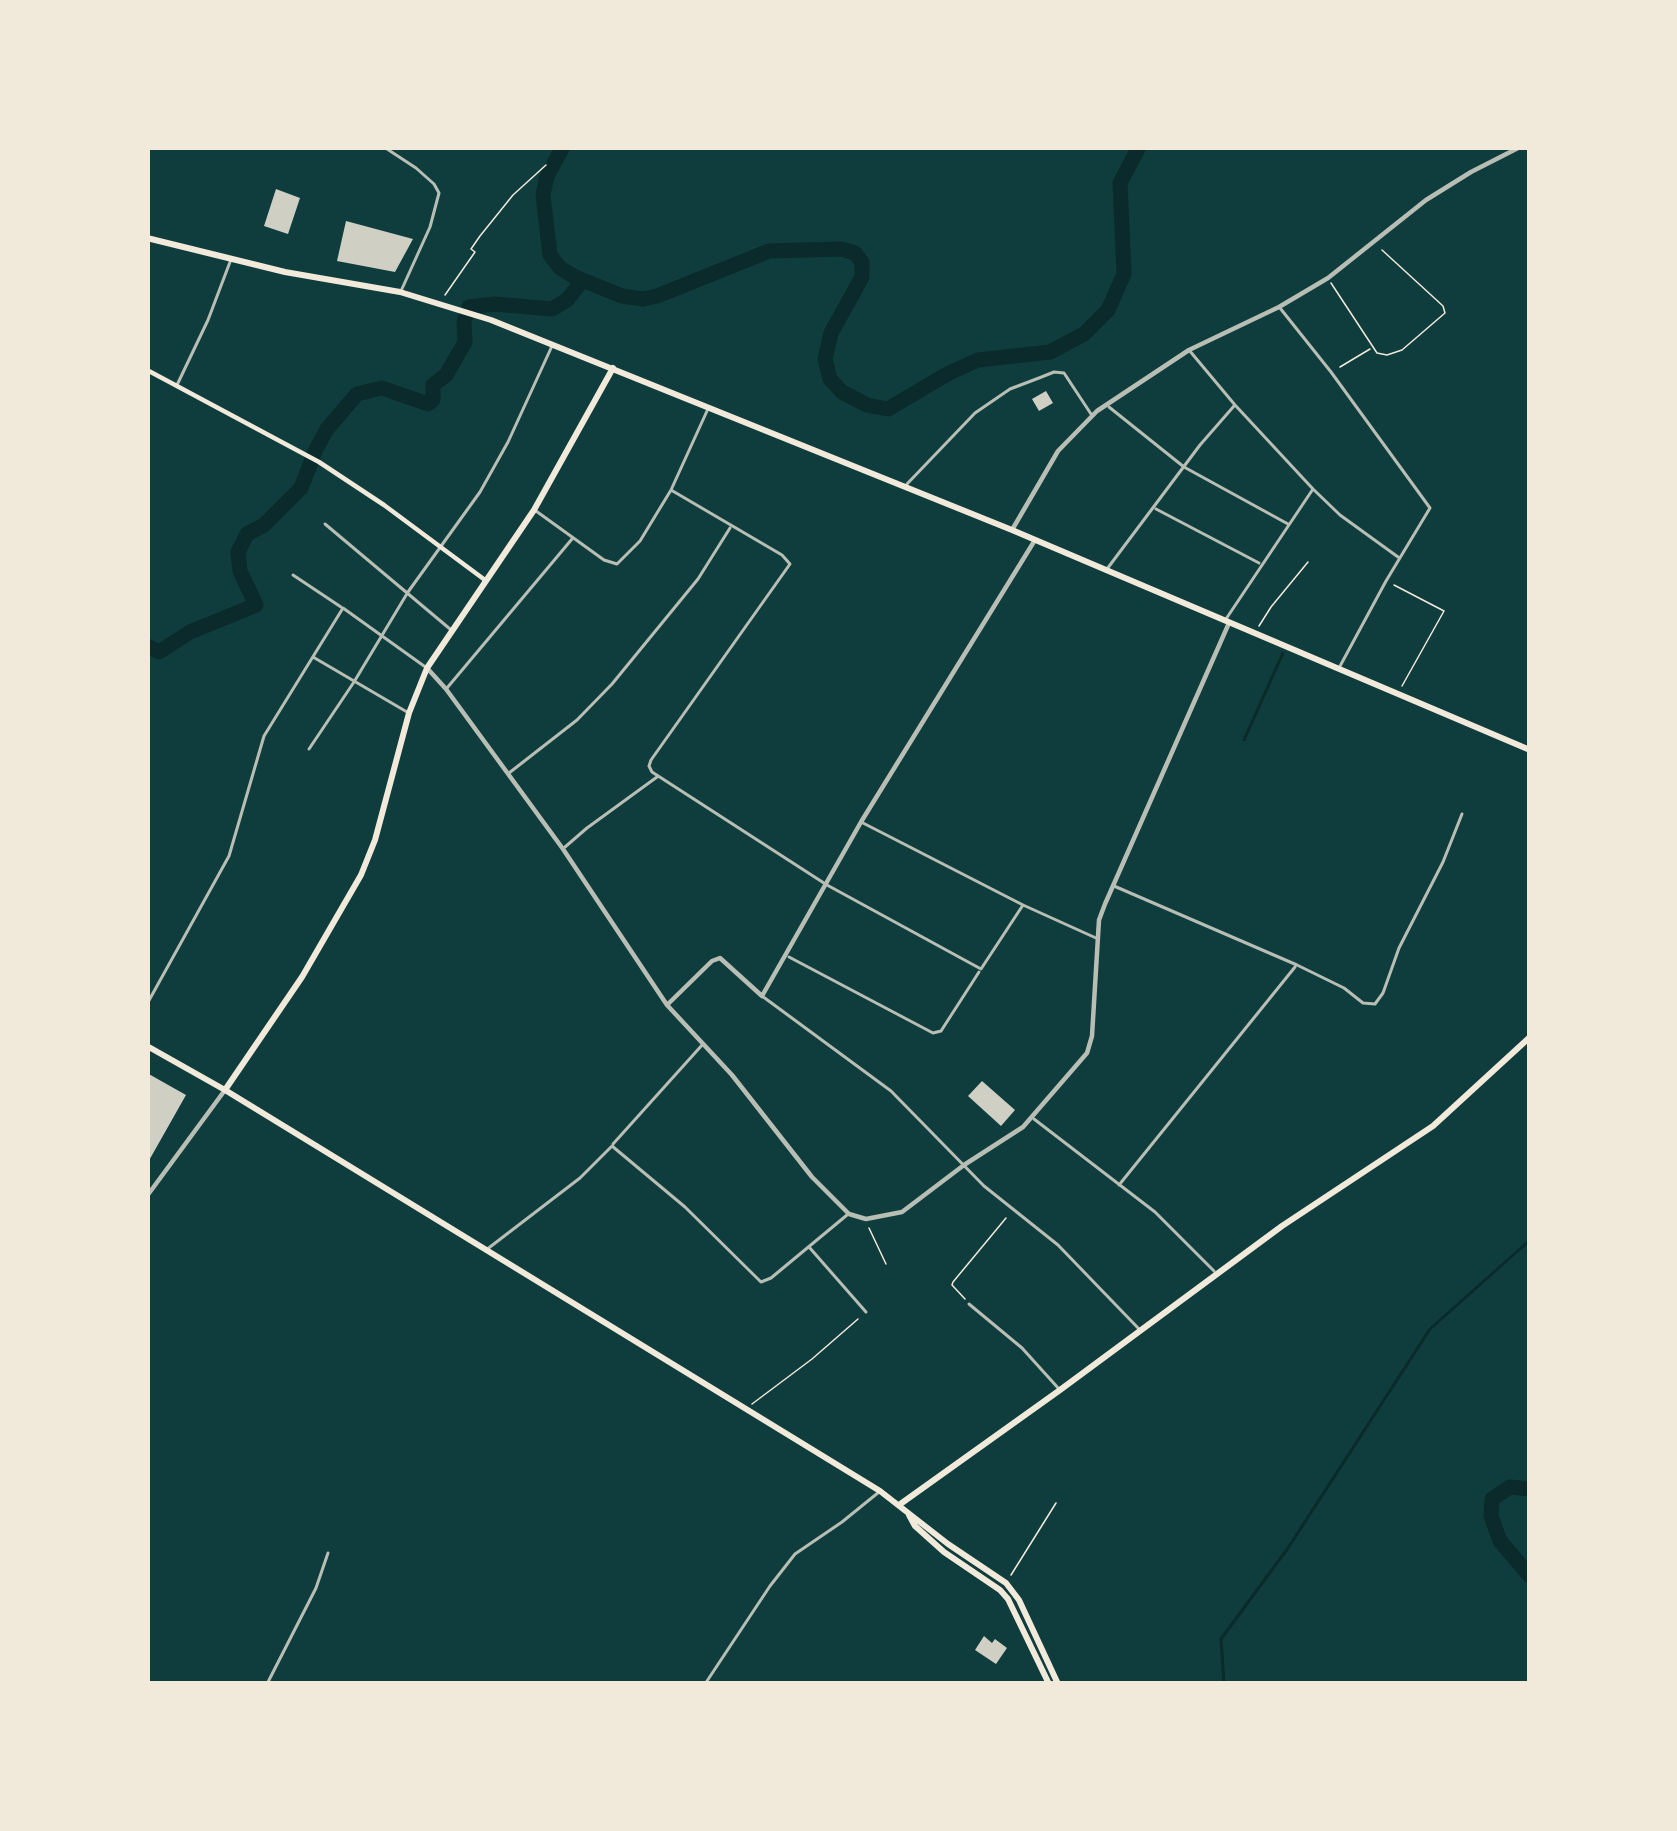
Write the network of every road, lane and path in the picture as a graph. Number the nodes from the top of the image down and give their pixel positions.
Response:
1 (384, 147) edge
2 (1520, 147) edge
3 (546, 166) dead end
4 (147, 238) edge
5 (1375, 243) junction
6 (231, 260) junction
7 (1328, 278) junction
8 (400, 292) junction
9 (439, 303) junction
10 (1279, 307) junction
11 (553, 345) junction
12 (1373, 347) junction
13 (1189, 350) junction
14 (613, 368) junction
15 (147, 370) edge
16 (1331, 372) junction
17 (177, 387) junction
18 (1107, 404) junction
19 (1234, 405) junction
20 (708, 407) junction
21 (1092, 416) junction
22 (1184, 467) junction
23 (905, 486) junction
24 (1312, 489) junction
25 (671, 490) junction
26 (1153, 507) junction
27 (534, 509) junction
28 (325, 524) dead end
29 (1288, 524) junction
30 (731, 526) junction
31 (1012, 530) junction
32 (574, 537) junction
33 (1035, 540) junction
34 (441, 546) junction
35 (1399, 558) junction
36 (1308, 562) dead end
37 (1261, 564) junction
38 (1106, 570) junction
39 (292, 575) dead end
40 (485, 580) junction
41 (1386, 581) junction
42 (408, 592) junction
43 (343, 608) junction
44 (1227, 622) junction
45 (452, 630) junction
46 (1256, 633) junction
47 (382, 637) junction
48 (313, 658) junction
49 (427, 668) junction
50 (1338, 670) junction
51 (355, 682) junction
52 (446, 689) junction
53 (1397, 694) junction
54 (409, 713) junction
55 (309, 748) dead end
56 (1530, 750) edge
57 (508, 774) junction
58 (659, 776) junction
59 (1462, 814) dead end
60 (861, 822) junction
61 (563, 849) junction
62 (826, 885) junction
63 (1112, 885) junction
64 (1023, 905) junction
65 (1098, 939) junction
66 (787, 956) junction
67 (1297, 965) junction
68 (981, 969) junction
69 (762, 996) junction
70 (147, 1004) edge
71 (667, 1005) junction
72 (1530, 1037) edge
73 (704, 1043) junction
74 (147, 1046) edge
75 (225, 1090) junction
76 (1033, 1118) junction
77 (612, 1146) junction
78 (964, 1165) junction
79 (1119, 1185) junction
80 (147, 1196) edge
81 (1013, 1210) junction
82 (849, 1214) junction
83 (866, 1219) junction
84 (808, 1245) junction
85 (484, 1250) junction
86 (886, 1264) dead end
87 (1218, 1275) junction
88 (970, 1304) joint
89 (866, 1312) joint
90 (1140, 1331) junction
91 (1060, 1390) junction
92 (746, 1408) junction
93 (880, 1491) junction
94 (1056, 1503) dead end
95 (899, 1504) junction
96 (908, 1512) junction
97 (328, 1553) dead end
98 (1006, 1583) junction
99 (1011, 1596) junction
100 (267, 1684) edge
101 (705, 1684) edge
102 (1054, 1684) edge

1 - 8 street
2 - 5 street
3 - 9 path
4 - 6 main road
5 - 7 street
5 - 12 path
6 - 8 main road
6 - 17 street
7 - 10 street
7 - 12 path
8 - 9 main road
9 - 11 main road
10 - 13 street
10 - 16 street
11 - 14 main road
11 - 34 street
12 - 16 path
13 - 18 street
13 - 19 street
14 - 20 main road
14 - 27 main road
15 - 17 main road
16 - 35 street
17 - 34 main road
18 - 21 street
18 - 22 street
19 - 22 street
19 - 24 street
20 - 23 main road
20 - 25 street
21 - 23 street
21 - 31 street
22 - 26 street
22 - 29 street
23 - 31 main road
24 - 29 street
24 - 35 street
25 - 30 street
25 - 32 street
26 - 37 street
26 - 38 street
27 - 32 street
27 - 40 main road
28 - 42 street
29 - 37 street
30 - 57 street
30 - 58 street
31 - 33 main road
32 - 52 street
33 - 38 main road
33 - 60 street
34 - 40 main road
34 - 42 street
35 - 41 street
36 - 46 path
37 - 44 street
38 - 44 main road
39 - 43 street
40 - 45 main road
41 - 50 street
41 - 53 path
42 - 45 street
42 - 47 street
43 - 47 street
43 - 48 street
44 - 46 main road
44 - 63 street
45 - 49 main road
46 - 50 main road
47 - 49 street
47 - 51 street
48 - 51 street
48 - 70 street
49 - 52 street
49 - 54 main road
50 - 53 main road
51 - 54 street
51 - 55 street
52 - 57 street
53 - 56 main road
54 - 75 main road
57 - 61 street
58 - 61 street
58 - 62 street
59 - 67 street
60 - 62 street
60 - 64 street
61 - 71 street
62 - 66 street
62 - 68 street
63 - 65 street
63 - 67 street
64 - 65 street
64 - 68 street
65 - 76 street
66 - 68 street
66 - 69 street
67 - 79 street
69 - 71 street
69 - 78 street
71 - 73 street
72 - 87 main road
73 - 77 street
73 - 82 street
74 - 75 main road
75 - 80 street
75 - 85 main road
76 - 78 street
76 - 79 street
77 - 84 street
77 - 85 street
78 - 81 street
78 - 83 street
79 - 87 street
81 - 88 path
81 - 90 street
82 - 83 street
82 - 84 street
83 - 86 path
84 - 89 street
85 - 92 main road
87 - 90 main road
88 - 91 street
89 - 92 path
90 - 91 main road
91 - 95 main road
92 - 93 main road
93 - 95 main road
93 - 101 street
94 - 98 path
95 - 96 main road
96 - 98 main road
96 - 99 main road
97 - 100 street
98 - 99 main road
99 - 102 main road

